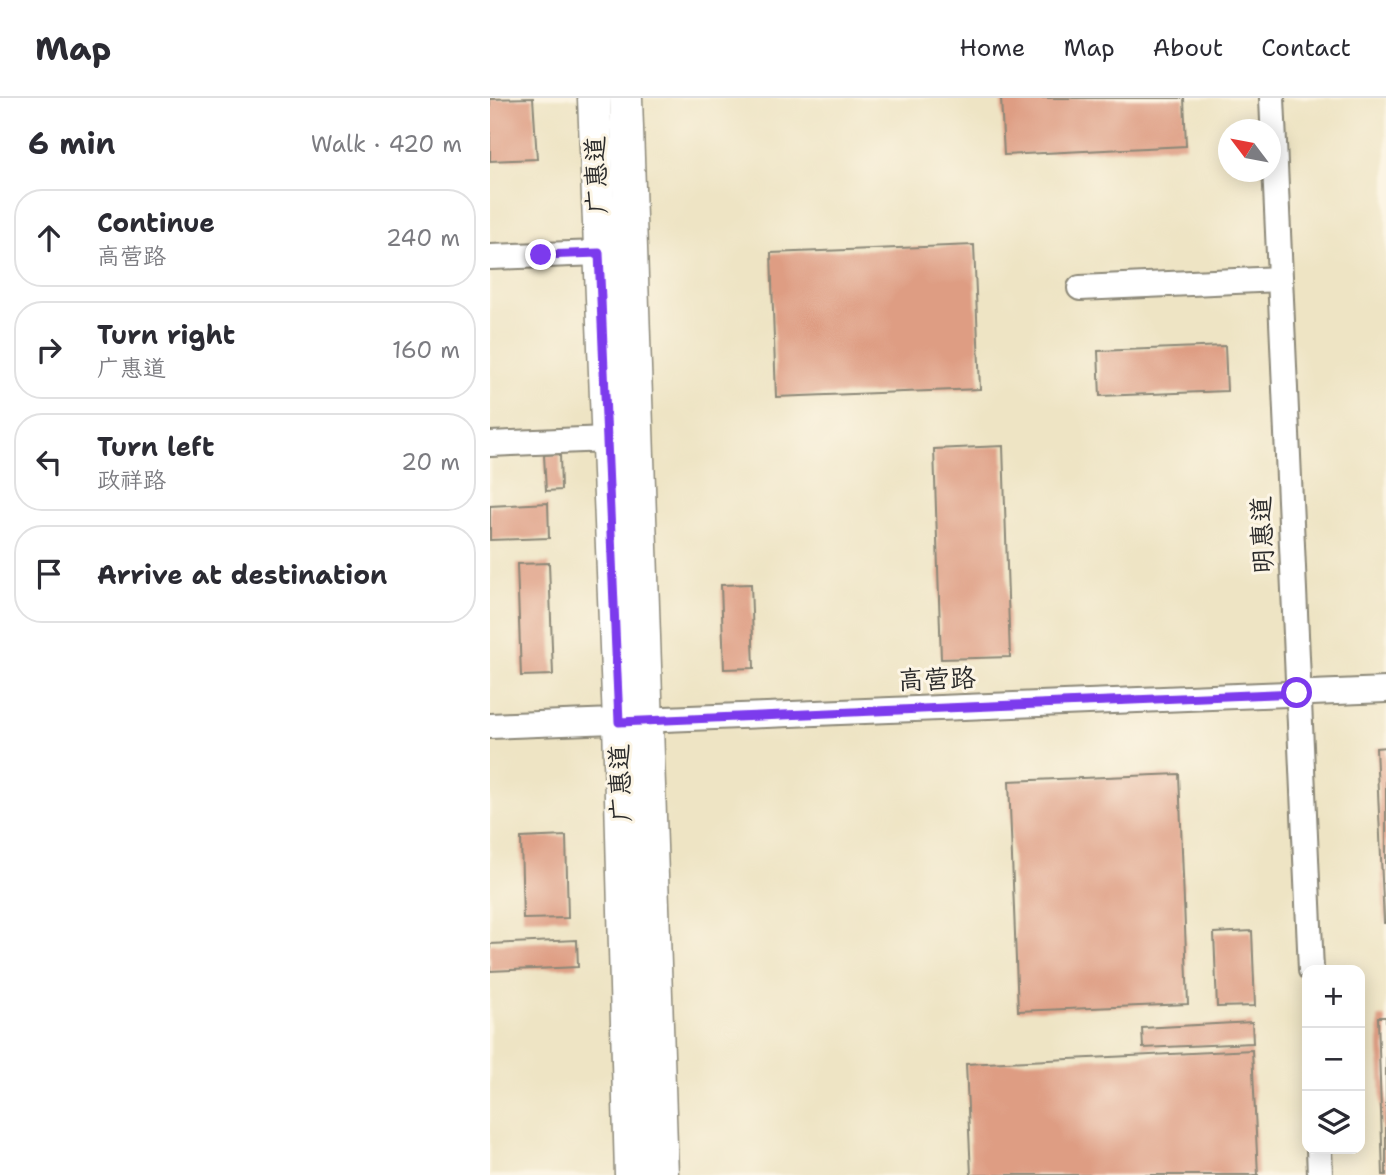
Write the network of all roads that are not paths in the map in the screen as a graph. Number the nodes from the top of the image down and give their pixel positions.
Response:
1 (594, 98) edge
2 (626, 98) edge
3 (1272, 98) edge
4 (599, 253) junction
5 (490, 257) edge
6 (1280, 279) junction
7 (1080, 288) dead end
8 (606, 439) junction
9 (490, 444) edge
10 (1386, 690) edge
11 (1297, 693) junction
12 (633, 722) junction
13 (490, 726) edge
14 (1311, 965) edge
15 (1319, 1154) edge
16 (631, 1175) edge
17 (662, 1175) edge
18 (1320, 1175) edge

1 - 4 main road, 广惠道
2 - 12 main road, 广惠道
3 - 6 street, 明惠道
4 - 5 street
4 - 8 main road, 广惠道
6 - 7 street
6 - 11 street, 明惠道
8 - 9 street
8 - 12 main road, 广惠道
10 - 11 street, 高营路
11 - 12 street, 高营路
11 - 14 street, 明惠道
12 - 13 street, 高营路
12 - 16 main road, 广惠道
12 - 17 main road, 广惠道
15 - 18 street

